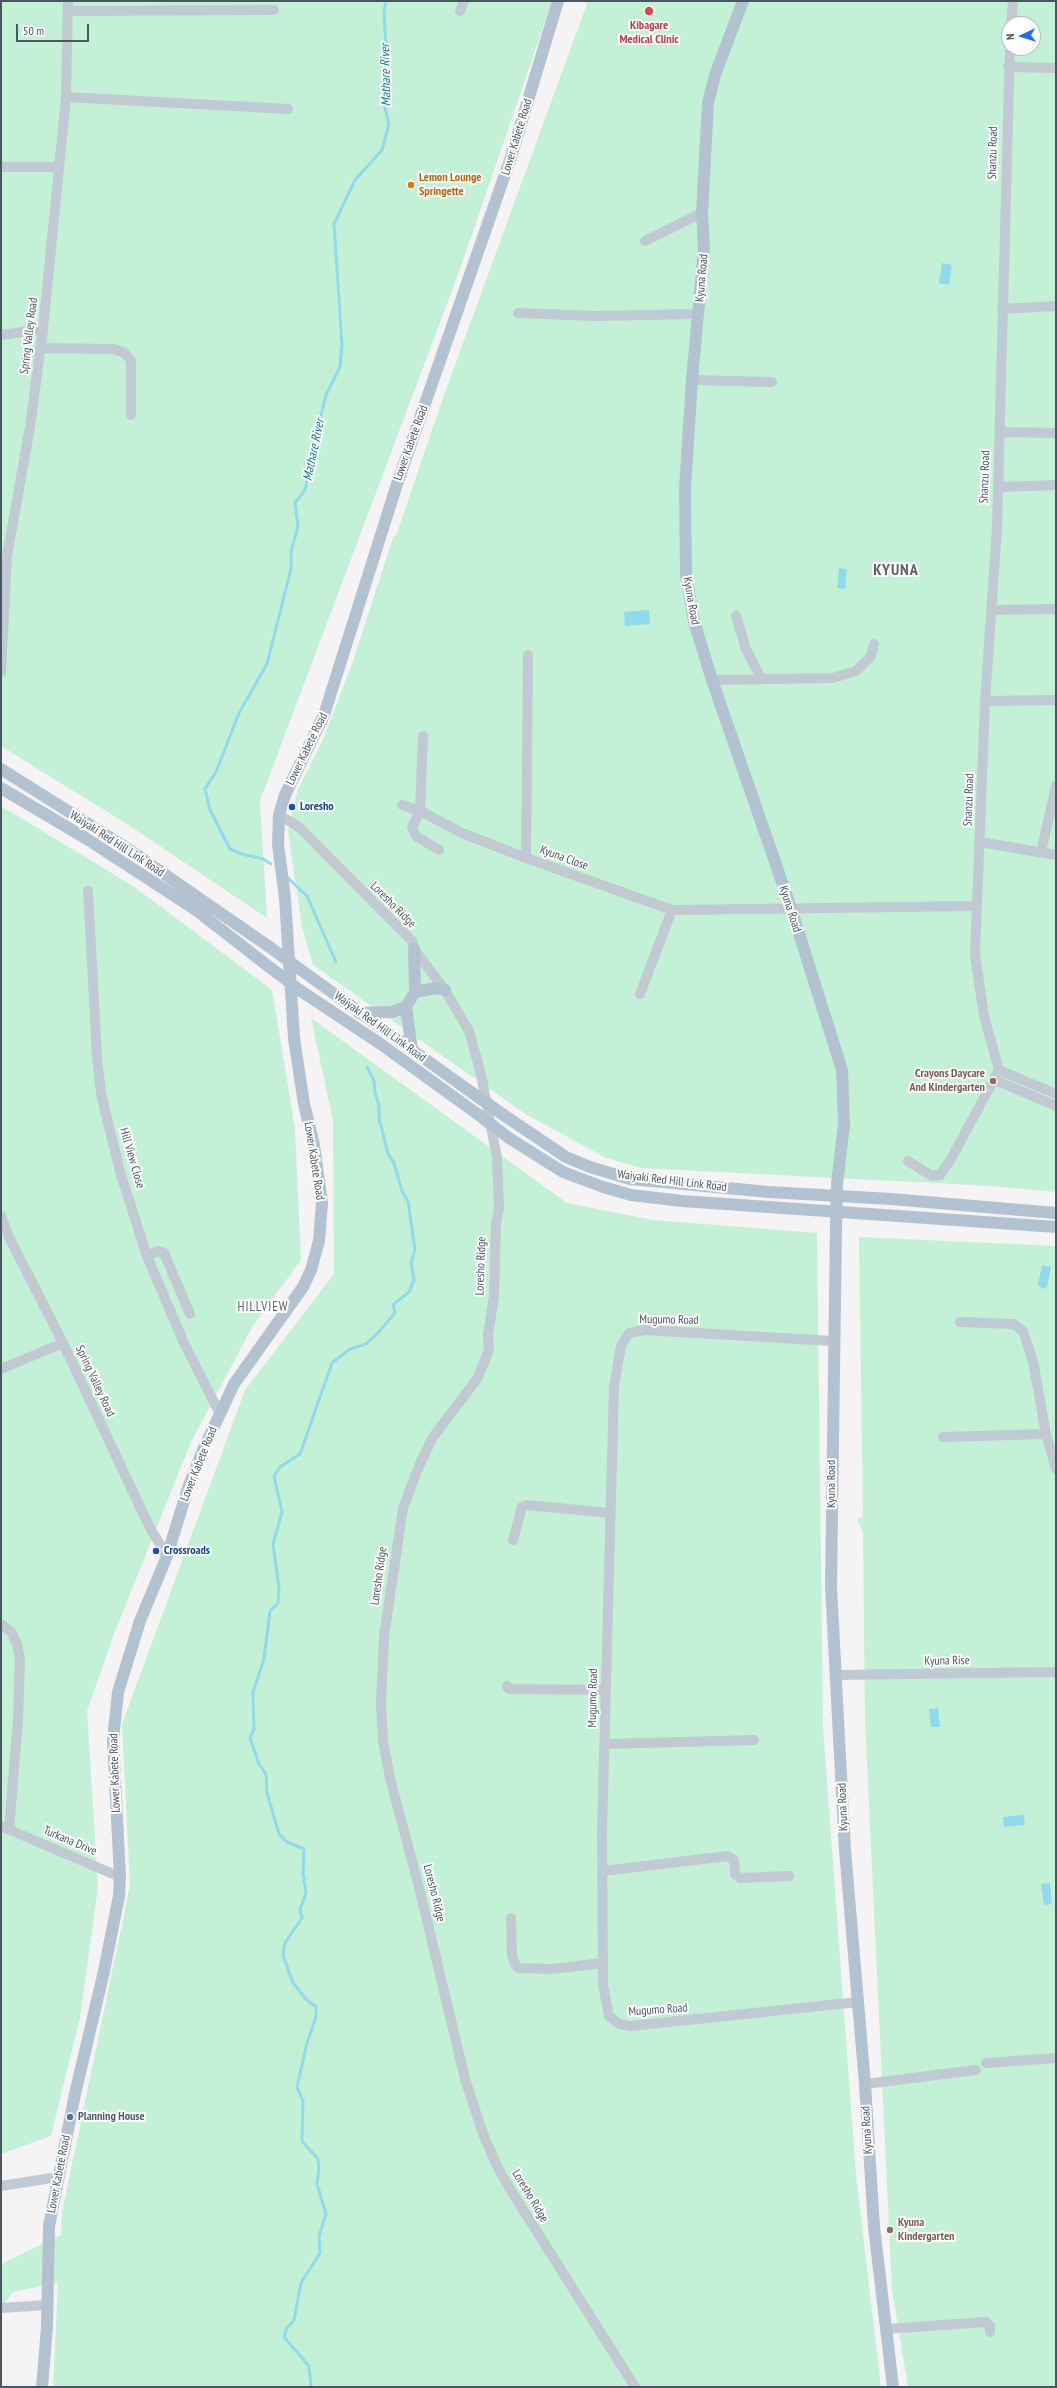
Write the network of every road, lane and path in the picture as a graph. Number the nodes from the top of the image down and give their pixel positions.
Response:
1 (68, 1) edge
2 (464, 1) edge
3 (558, 1) edge
4 (743, 1) edge
5 (1013, 1) edge
6 (274, 10) dead end
7 (460, 11) dead end
8 (68, 12) junction
9 (1012, 16) edge
10 (1009, 56) edge
11 (1008, 67) junction
12 (1056, 68) edge
13 (66, 97) junction
14 (288, 109) dead end
15 (1, 166) edge
16 (59, 167) junction
17 (702, 213) junction
18 (645, 241) dead end
19 (1056, 306) edge
20 (1002, 309) junction
21 (518, 313) dead end
22 (699, 314) junction
23 (43, 329) junction
24 (1, 335) edge
25 (40, 348) junction
26 (692, 380) junction
27 (772, 382) dead end
28 (131, 415) dead end
29 (999, 432) junction
30 (1056, 433) edge
31 (1056, 485) edge
32 (998, 486) junction
33 (1056, 609) edge
34 (992, 610) junction
35 (736, 616) dead end
36 (874, 644) dead end
37 (528, 655) dead end
38 (1, 672) edge
39 (761, 678) junction
40 (712, 680) junction
41 (1056, 700) edge
42 (986, 701) junction
43 (424, 736) dead end
44 (1, 769) edge
45 (1056, 786) edge
46 (1, 788) edge
47 (402, 805) dead end
48 (420, 811) junction
49 (279, 815) junction
50 (980, 842) junction
51 (439, 850) dead end
52 (1041, 852) junction
53 (1056, 855) edge
54 (526, 858) junction
55 (88, 891) dead end
56 (977, 906) junction
57 (791, 908) junction
58 (672, 910) junction
59 (414, 949) junction
60 (445, 990) junction
61 (415, 992) junction
62 (640, 994) dead end
63 (406, 1007) junction
64 (359, 1012) junction
65 (412, 1050) junction
66 (997, 1075) junction
67 (1056, 1094) edge
68 (1056, 1106) edge
69 (908, 1161) dead end
70 (1056, 1213) edge
71 (1, 1216) edge
72 (1056, 1227) edge
73 (147, 1256) junction
74 (190, 1314) dead end
75 (960, 1322) dead end
76 (833, 1341) junction
77 (63, 1343) junction
78 (1, 1369) edge
79 (220, 1414) junction
80 (1046, 1434) junction
81 (943, 1437) dead end
82 (1056, 1469) edge
83 (611, 1513) junction
84 (513, 1540) dead end
85 (167, 1556) junction
86 (1, 1624) edge
87 (1056, 1672) edge
88 (838, 1675) junction
89 (507, 1686) dead end
90 (606, 1690) junction
91 (754, 1740) dead end
92 (605, 1744) junction
93 (5, 1828) edge
94 (603, 1872) junction
95 (789, 1876) dead end
96 (120, 1877) junction
97 (511, 1918) dead end
98 (603, 1964) junction
99 (858, 2002) junction
100 (1056, 2058) edge
101 (986, 2063) dead end
102 (976, 2070) dead end
103 (865, 2084) junction
104 (58, 2177) junction
105 (1, 2186) edge
106 (47, 2305) junction
107 (1, 2308) edge
108 (886, 2329) junction
109 (990, 2332) dead end
110 (42, 2387) edge
111 (635, 2387) edge
112 (893, 2387) edge

1 - 8 street, Spring Valley Road
2 - 7 street
3 - 49 main road, Lower Kabete Road
4 - 17 main road, Kyuna Road
5 - 9 street
6 - 8 street
8 - 13 street, Spring Valley Road
10 - 11 street, Shanzu Road
11 - 12 street
11 - 20 street, Shanzu Road
13 - 14 street
13 - 16 street, Spring Valley Road
15 - 16 street
16 - 23 street, Spring Valley Road
17 - 18 street
17 - 22 main road, Kyuna Road
19 - 20 street
20 - 29 street, Shanzu Road
21 - 22 street
22 - 26 main road, Kyuna Road
23 - 24 street
23 - 25 street, Spring Valley Road
25 - 28 street
25 - 38 street, Spring Valley Road
26 - 27 street
26 - 40 main road, Kyuna Road
29 - 30 street
29 - 32 street, Shanzu Road
31 - 32 street
32 - 34 street, Shanzu Road
33 - 34 street
34 - 42 street, Shanzu Road
35 - 39 street
36 - 39 street
37 - 54 street, Kyuna Close
39 - 40 street
40 - 57 main road, Kyuna Road
41 - 42 street
42 - 50 street, Shanzu Road
43 - 48 street
44 - 64 main road, Waiyaki Red Hill Link Road, bridge
45 - 52 street
46 - 72 main road, Waiyaki Red Hill Link Road, bridge
47 - 48 street
48 - 51 street
48 - 54 street
49 - 59 street, Loresho Ridge
49 - 79 main road, Lower Kabete Road
50 - 52 street
50 - 56 street, Shanzu Road
52 - 53 street
54 - 58 street, Kyuna Close
55 - 73 street, Hill View Close
56 - 57 street
56 - 66 street, Shanzu Road
57 - 58 street, Kyuna Close
57 - 76 main road, Kyuna Road, bridge
58 - 62 street
59 - 60 street, Loresho Ridge
59 - 61 main road
60 - 61 main road
60 - 111 street, Loresho Ridge
61 - 63 main road
63 - 64 main road
63 - 65 main road
64 - 65 main road, Waiyaki Red Hill Link Road
65 - 70 main road, Waiyaki Red Hill Link Road, bridge
66 - 67 street
66 - 68 street
66 - 69 street
71 - 77 street, Spring Valley Road
73 - 74 street
73 - 79 street, Hill View Close
75 - 80 street
76 - 83 street, Mugumo Road
76 - 88 main road, Kyuna Road
77 - 78 street
77 - 85 street, Spring Valley Road
79 - 85 main road, Lower Kabete Road
80 - 81 street
80 - 82 street
83 - 84 street
83 - 90 street, Mugumo Road
85 - 96 main road, Lower Kabete Road
86 - 93 street, Turkana Drive
87 - 88 street, Kyuna Rise
88 - 99 main road, Kyuna Road
89 - 90 street
90 - 92 street, Mugumo Road
91 - 92 street
92 - 94 street, Mugumo Road
93 - 96 street, Turkana Drive
94 - 95 street
94 - 98 street, Mugumo Road
96 - 104 main road, Lower Kabete Road
97 - 98 street
98 - 99 street, Mugumo Road
99 - 103 main road, Kyuna Road
100 - 101 street
102 - 103 street
103 - 108 main road, Kyuna Road
104 - 105 street
104 - 106 main road, Lower Kabete Road
106 - 107 street
106 - 110 main road, Lower Kabete Road
108 - 109 street
108 - 112 main road, Kyuna Road

